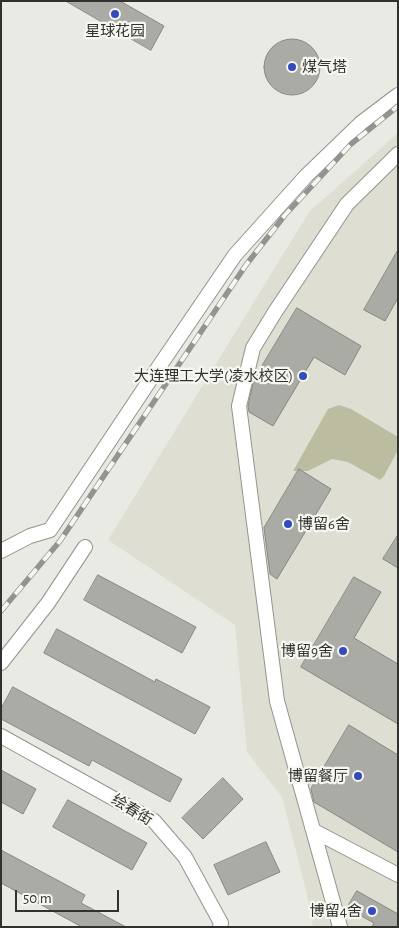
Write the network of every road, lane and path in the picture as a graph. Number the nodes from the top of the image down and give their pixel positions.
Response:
1 (398, 95) edge
2 (398, 154) edge
3 (85, 547) dead end
4 (1, 551) edge
5 (1, 663) edge
6 (1, 736) edge
7 (314, 830) junction
8 (398, 875) edge
9 (220, 927) edge
10 (340, 927) edge

1 - 4 street
2 - 7 street
3 - 5 street
6 - 9 street, 绘春街
7 - 8 street
7 - 10 street

